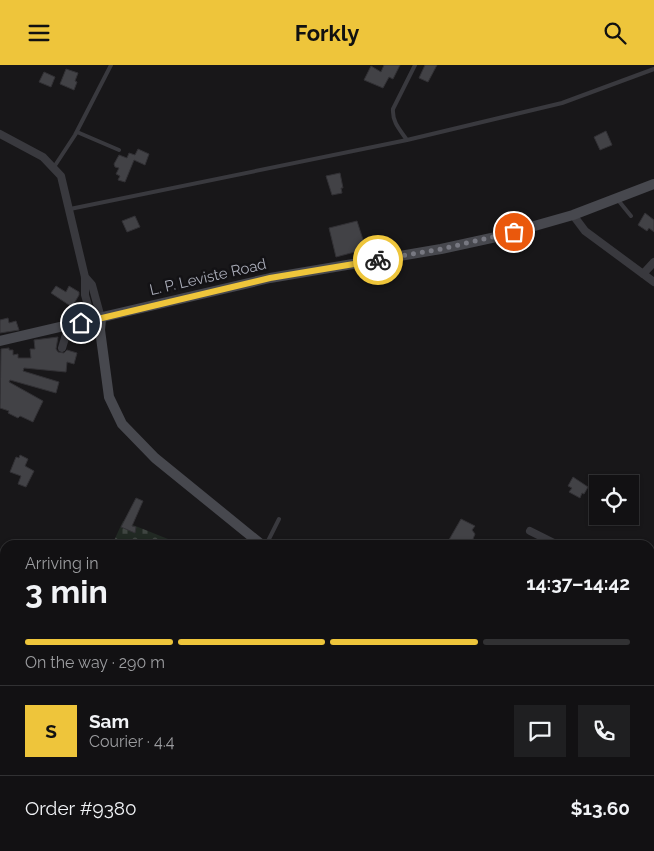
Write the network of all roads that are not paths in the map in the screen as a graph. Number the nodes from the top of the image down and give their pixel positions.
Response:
1 (111, 65) edge
2 (414, 65) edge
3 (654, 69) edge
4 (77, 132) junction
5 (0, 134) edge
6 (406, 140) junction
7 (119, 150) dead end
8 (54, 167) junction
9 (654, 184) edge
10 (617, 198) junction
11 (70, 209) junction
12 (573, 215) junction
13 (631, 216) dead end
14 (654, 262) edge
15 (643, 274) junction
16 (654, 282) edge
17 (96, 319) junction
18 (69, 325) junction
19 (0, 341) edge
20 (62, 347) dead end
21 (279, 519) dead end
22 (530, 531) dead end
23 (256, 540) edge
24 (268, 540) edge
25 (548, 540) edge

1 - 4 lane
2 - 6 lane
3 - 6 lane
4 - 7 lane
4 - 8 lane
5 - 8 street
6 - 11 lane
8 - 11 street
9 - 10 main road, L. P. Leviste Road
10 - 12 main road, L. P. Leviste Road
10 - 13 lane
11 - 17 street
12 - 15 street
12 - 17 main road, L. P. Leviste Road
14 - 15 street
15 - 16 street
17 - 18 main road, L. P. Leviste Road
17 - 23 main road
18 - 19 main road, L. P. Leviste Road
18 - 20 street
21 - 24 lane
22 - 25 street

